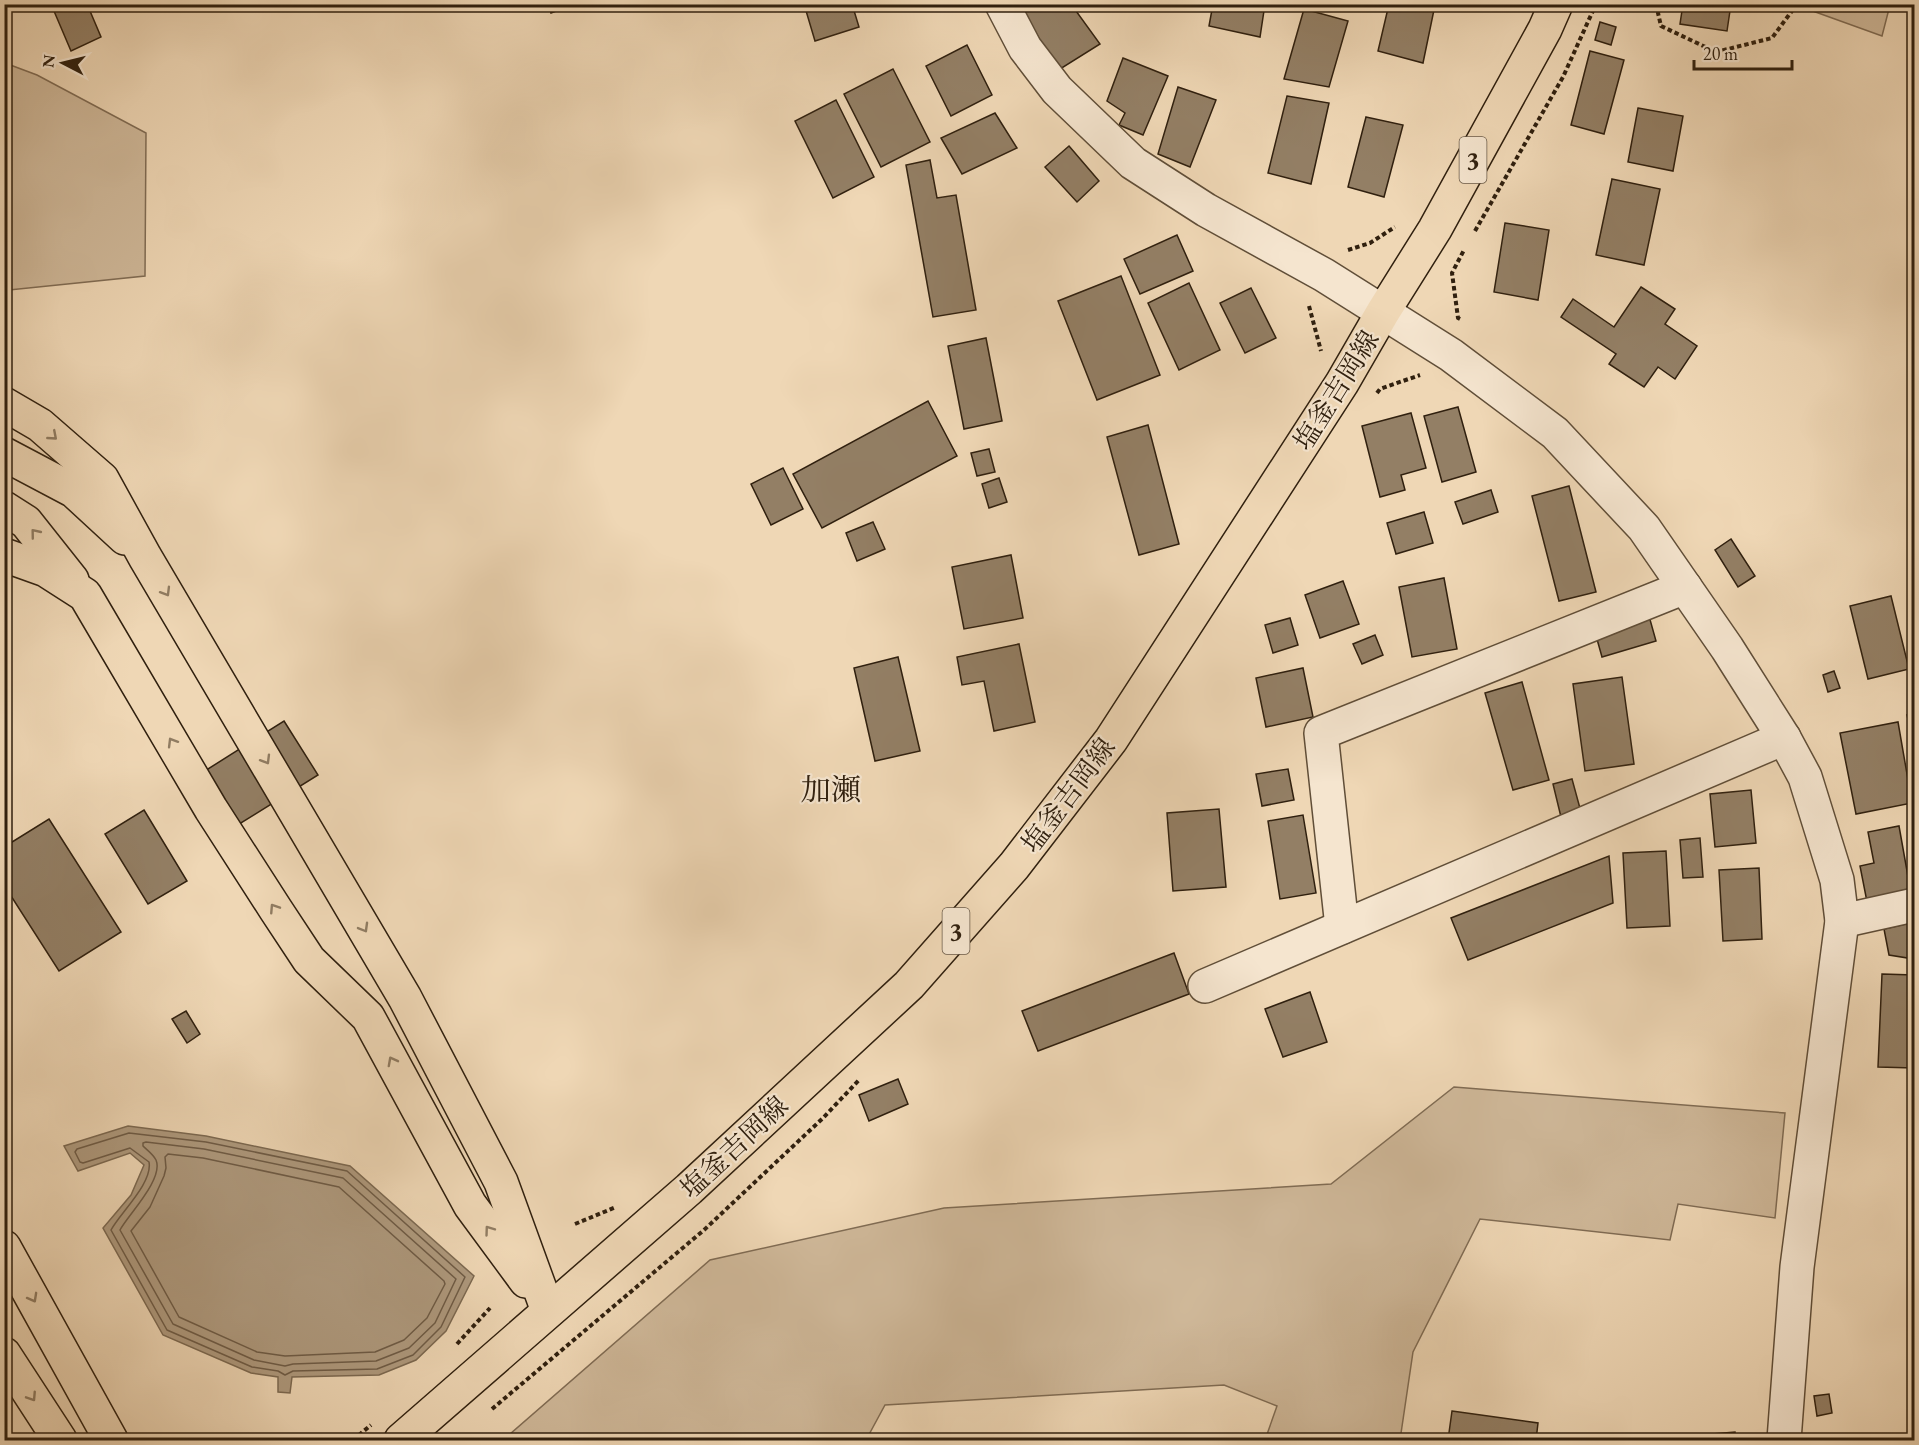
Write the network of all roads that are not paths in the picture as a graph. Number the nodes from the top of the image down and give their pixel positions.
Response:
1 (1002, 4) edge
2 (1556, 4) edge
3 (1383, 312) junction
4 (4, 404) edge
5 (4, 454) edge
6 (4, 508) edge
7 (4, 555) edge
8 (145, 557) junction
9 (1684, 587) junction
10 (85, 595) junction
11 (1784, 738) junction
12 (1914, 905) edge
13 (1842, 921) junction
14 (1342, 927) junction
15 (1205, 986) dead end
16 (4, 1247) edge
17 (548, 1311) junction
18 (4, 1354) edge
19 (60, 1440) edge
20 (111, 1440) edge
21 (401, 1440) edge
22 (1784, 1440) edge

1 - 3 street
2 - 3 main road, 塩釜吉岡線 / 3
3 - 9 street
3 - 17 main road, 塩釜吉岡線 / 3
4 -> 8 main road
5 - 8 main road
10 -> 6 main road
7 - 10 main road
8 -> 17 main road
9 - 11 street
9 - 14 street
17 -> 10 main road
11 - 13 street
11 - 14 street
12 - 13 street
13 - 22 street
14 - 15 street
16 -> 20 main road
17 - 21 main road, 塩釜吉岡線 / 3
18 -> 19 main road

